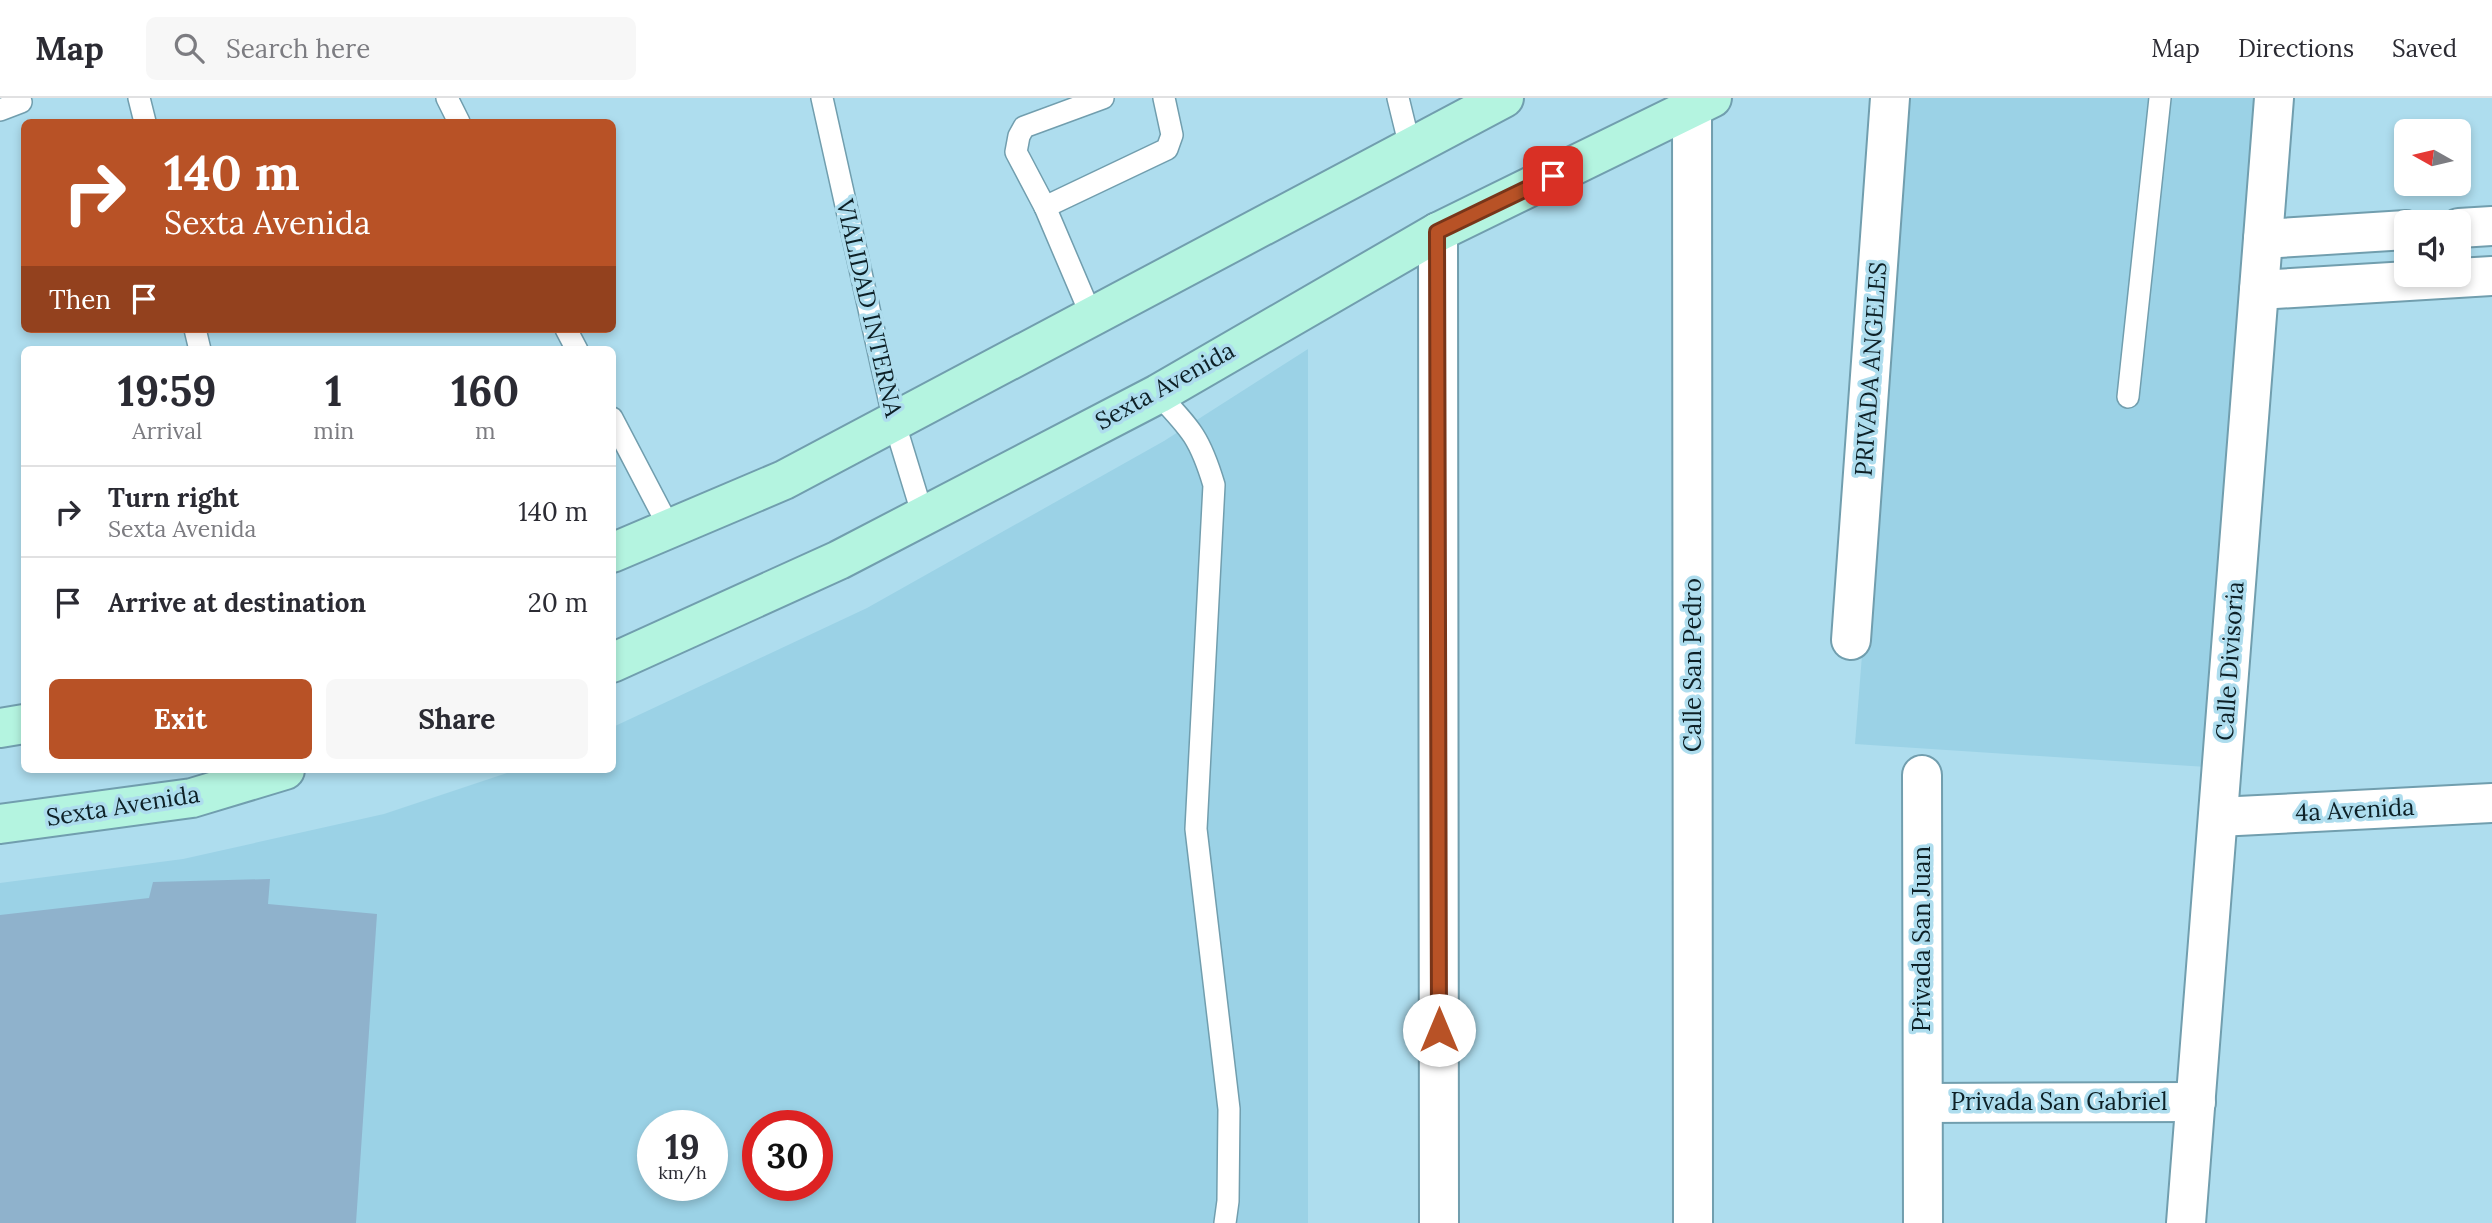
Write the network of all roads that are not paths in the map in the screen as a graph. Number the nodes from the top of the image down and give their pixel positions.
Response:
1 (139, 98) edge
2 (447, 98) edge
3 (822, 98) edge
4 (1103, 98) edge
5 (1164, 98) edge
6 (1398, 98) edge
7 (1504, 98) edge
8 (1890, 98) edge
9 (2160, 98) edge
10 (2274, 98) edge
11 (1699, 101) edge
12 (21, 102) dead end
13 (0, 110) edge
14 (144, 119) edge
15 (458, 119) edge
16 (1410, 147) junction
17 (1045, 207) junction
18 (2492, 226) edge
19 (2471, 227) edge
20 (2394, 231) edge
21 (1437, 232) junction
22 (2263, 239) junction
23 (2492, 276) edge
24 (2259, 290) junction
25 (1091, 315) junction
26 (1158, 394) junction
27 (2128, 397) dead end
28 (894, 421) junction
29 (617, 439) edge
30 (923, 516) junction
31 (670, 529) junction
32 (616, 551) edge
33 (1851, 640) dead end
34 (616, 661) edge
35 (21, 724) edge
36 (0, 728) edge
37 (275, 773) edge
38 (1922, 775) dead end
39 (2492, 803) edge
40 (2218, 817) junction
41 (0, 824) edge
42 (2196, 1102) junction
43 (1923, 1103) junction
44 (1225, 1223) edge
45 (1439, 1223) edge
46 (1693, 1223) edge
47 (1923, 1223) edge
48 (2186, 1223) edge

1 - 14 lane
2 - 15 lane
3 - 28 lane, VIALIDAD INTERNA
4 - 17 lane
5 - 17 lane
6 - 16 lane
7 - 16 main road
8 - 33 street, PRIVADA ANGELES
9 - 27 lane
10 - 22 street, Calle Divisoria
11 - 21 main road, Sexta Avenida
11 - 46 street, Calle San Pedro
12 - 13 lane
16 - 25 main road
17 - 25 lane
18 - 19 street
20 - 22 street
21 - 26 main road, Sexta Avenida
21 - 45 street
22 - 24 street, Calle Divisoria
23 - 24 street
24 - 40 street, Calle Divisoria
25 - 28 main road
26 - 30 main road, Sexta Avenida
26 - 44 lane
28 - 30 lane, VIALIDAD INTERNA
28 - 31 main road
29 - 31 lane
30 - 34 main road, Sexta Avenida
31 - 32 main road
35 - 36 main road
37 - 41 main road, Sexta Avenida
38 - 43 street, Privada San Juan
39 - 40 street, 4a Avenida
40 - 42 street, Calle Divisoria
42 - 43 street, Privada San Gabriel
42 - 48 street, Calle Divisoria
43 - 47 street, Privada San Juan

